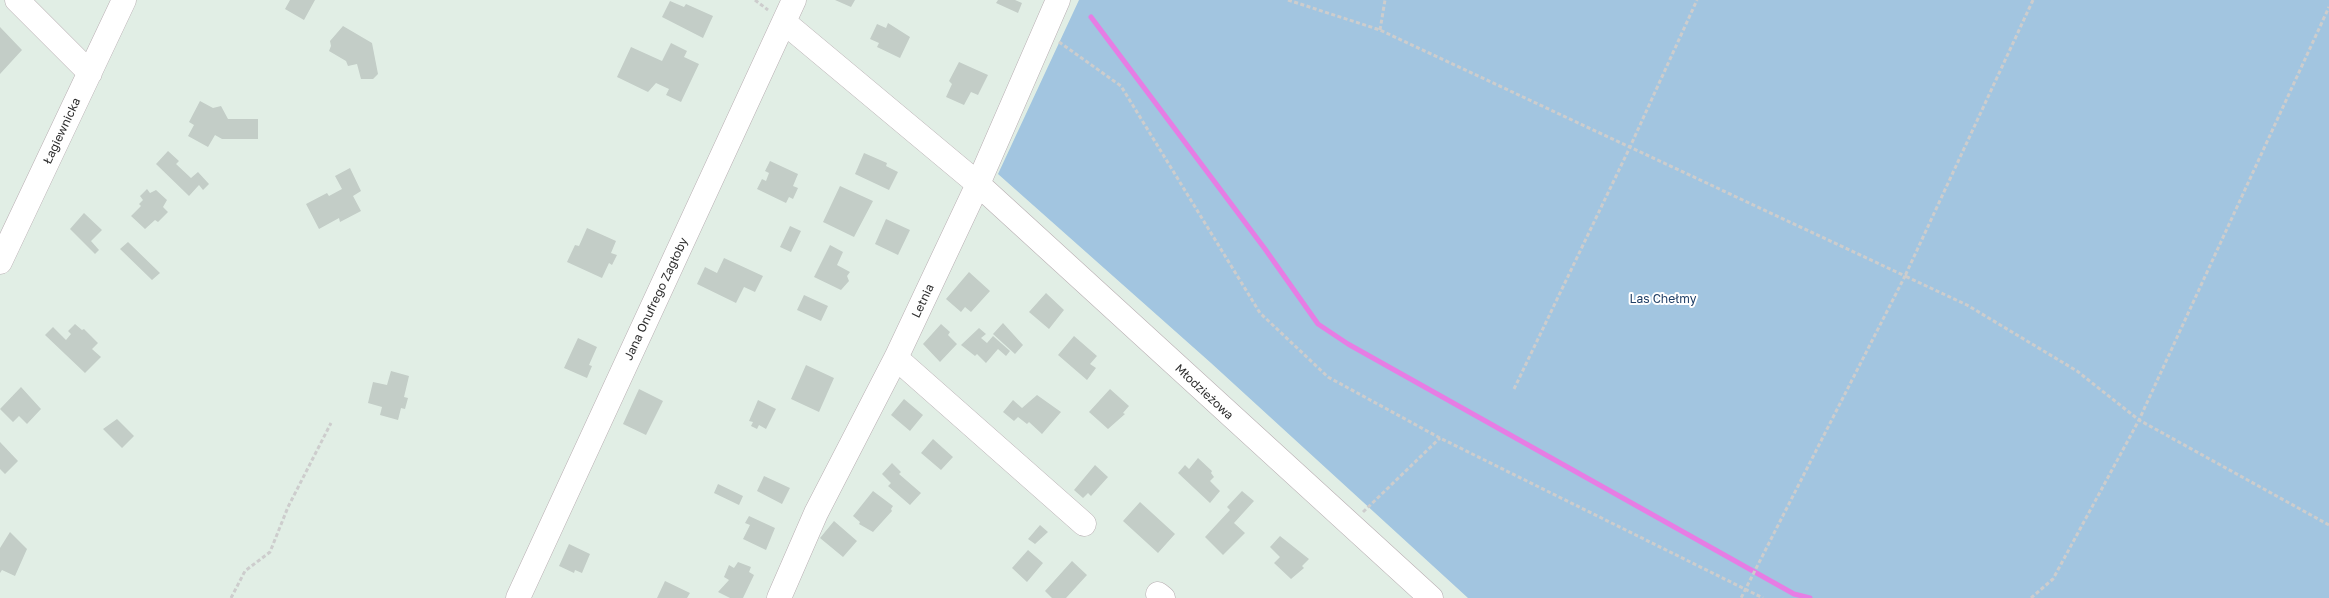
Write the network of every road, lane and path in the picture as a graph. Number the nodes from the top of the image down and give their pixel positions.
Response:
1 (17, 0) edge
2 (124, 0) edge
3 (794, 0) edge
4 (1058, 0) edge
5 (1288, 0) edge
6 (1385, 0) edge
7 (1697, 0) edge
8 (2033, 0) edge
9 (2329, 7) edge
10 (784, 22) junction
11 (1380, 30) junction
12 (1044, 32) junction
13 (90, 72) junction
14 (1630, 147) junction
15 (978, 184) junction
16 (0, 262) edge
17 (1905, 276) junction
18 (896, 358) junction
19 (1514, 389) dead end
20 (2139, 420) junction
21 (331, 422) dead end
22 (1440, 438) junction
23 (1084, 524) dead end
24 (2329, 525) edge
25 (1349, 526) junction
26 (1744, 590) junction
27 (1428, 597) edge
28 (230, 598) edge
29 (518, 598) edge
30 (779, 598) edge
31 (1741, 598) edge
32 (1764, 598) edge
33 (2031, 598) edge

1 - 13 street
2 - 13 street, Łagiewnicka
3 - 10 street, Jana Onufrego Zagłoby
4 - 12 street, Letnia
5 - 11 path
6 - 11 path
7 - 14 path
8 - 17 path
9 - 20 path
10 - 15 street, Młodzieżowa
10 - 29 street, Jana Onufrego Zagłoby
11 - 14 path
12 - 15 street, Letnia
12 - 22 path
13 - 16 street, Łagiewnicka
14 - 17 path
14 - 19 path
15 - 18 street, Letnia
15 - 25 street, Młodzieżowa
17 - 20 path
17 - 26 path
18 - 23 street
18 - 30 street, Letnia
20 - 24 path
20 - 33 path
21 - 28 path
22 - 25 path
22 - 26 path
25 - 27 street, Młodzieżowa
26 - 31 path
26 - 32 path

